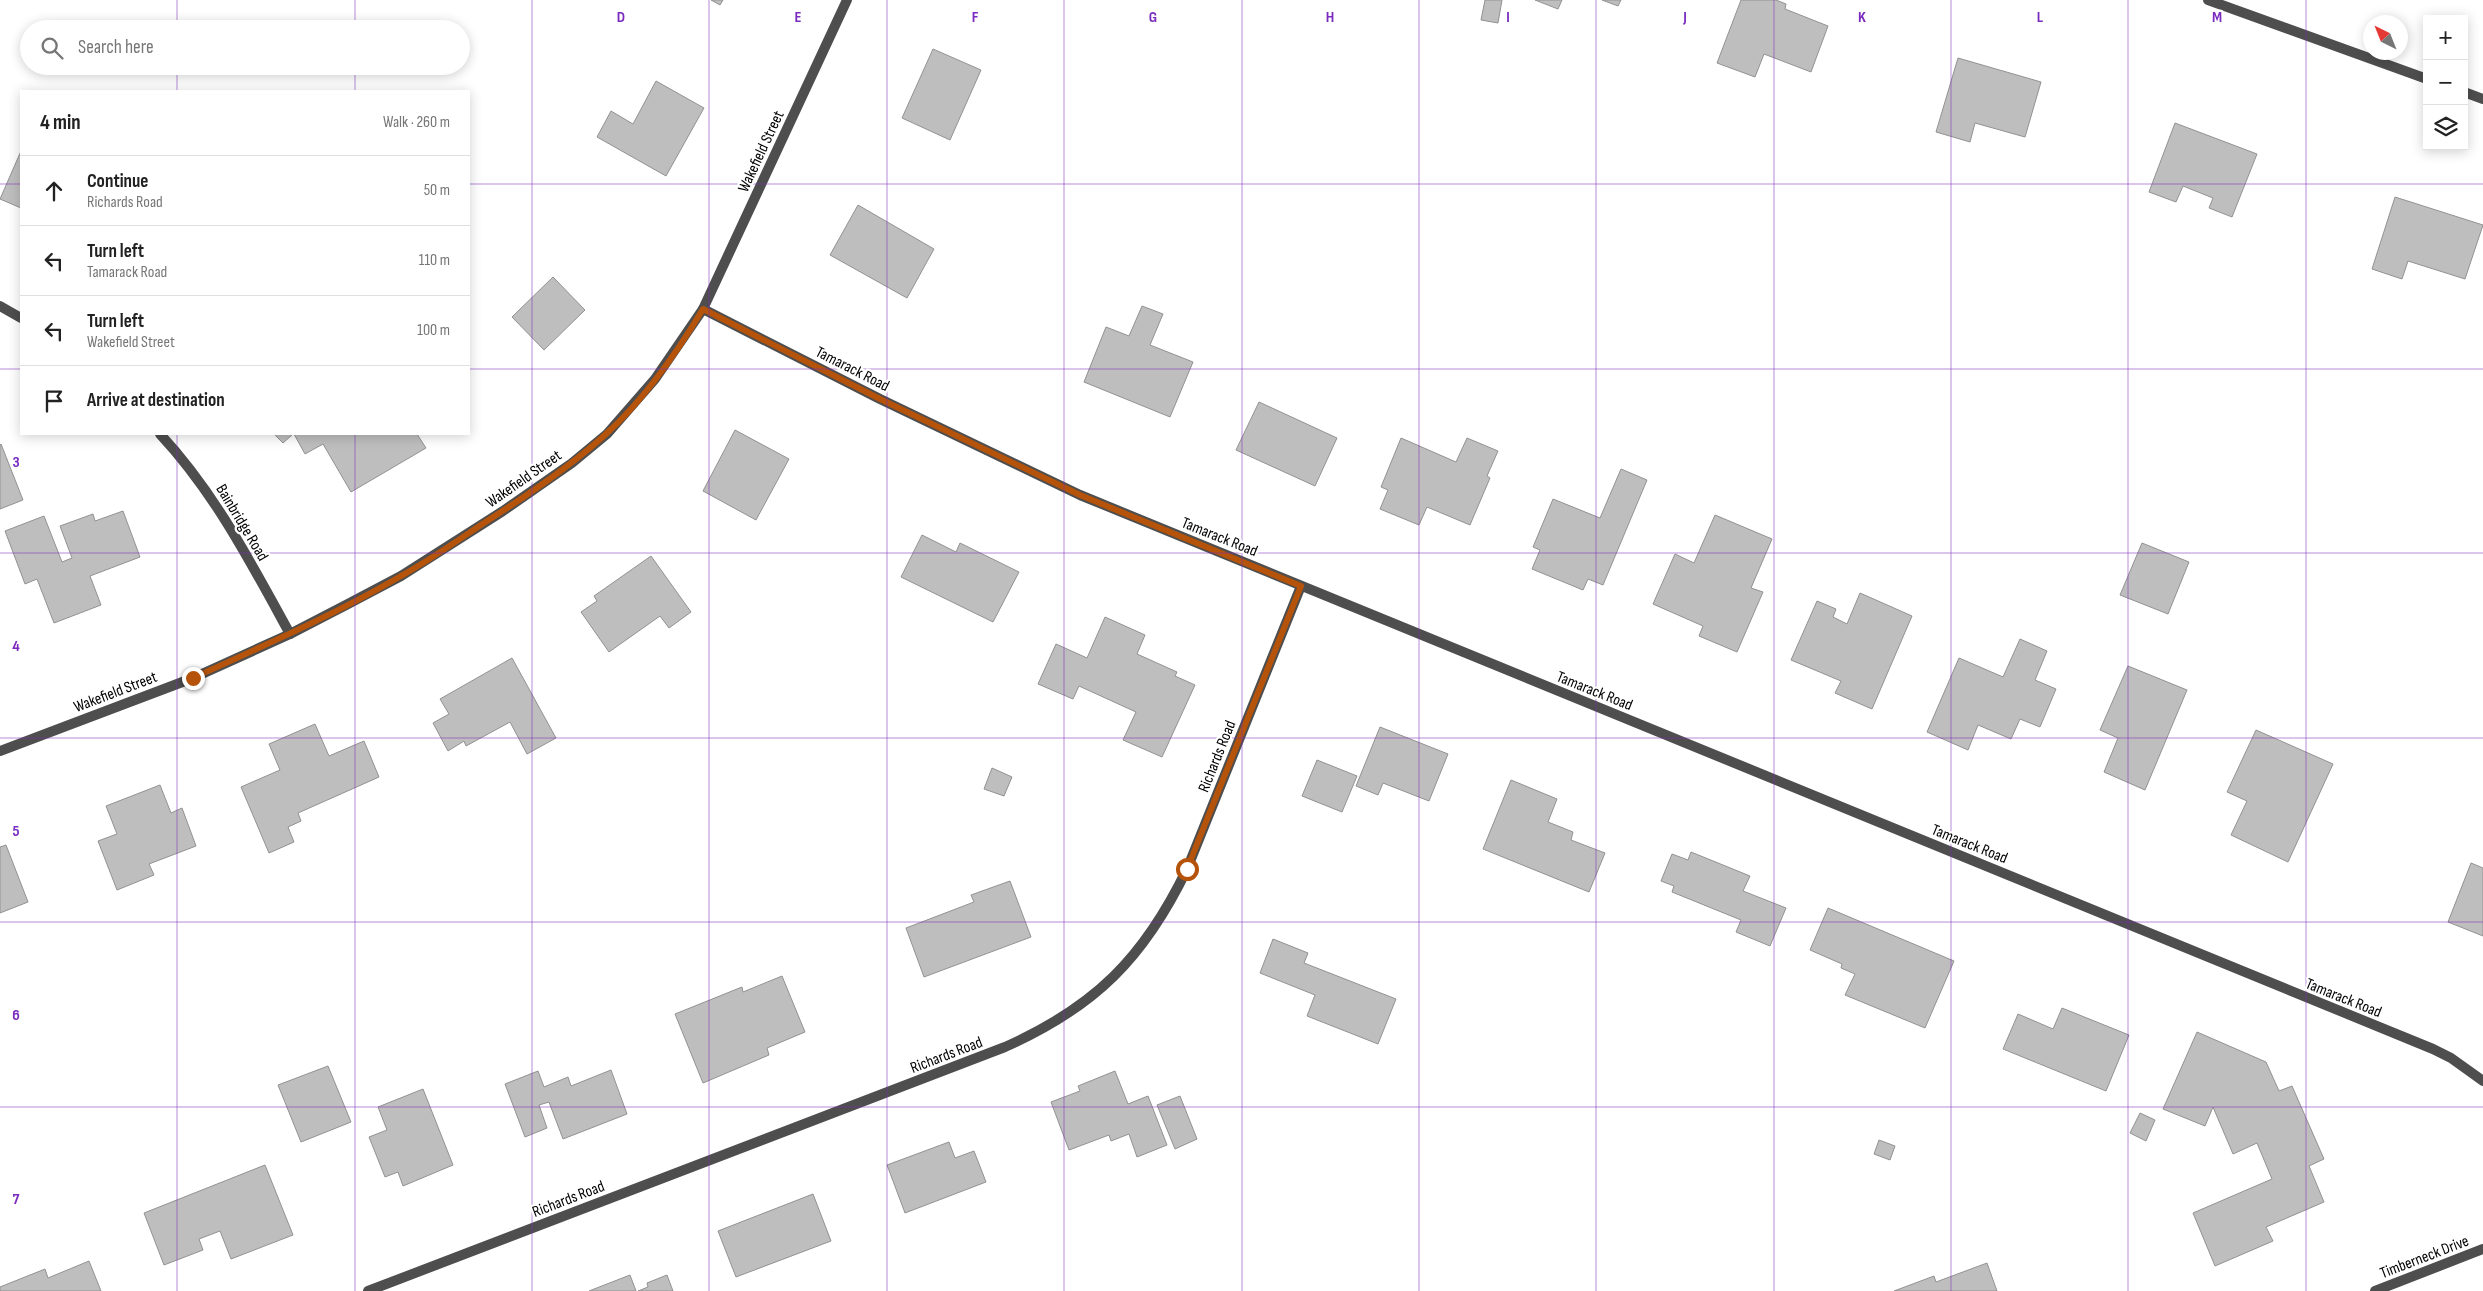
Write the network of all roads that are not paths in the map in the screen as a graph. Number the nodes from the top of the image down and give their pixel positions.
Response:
1 (847, 0) edge
2 (2208, 0) edge
3 (2423, 78) edge
4 (2468, 93) edge
5 (2483, 99) edge
6 (0, 306) edge
7 (703, 309) junction
8 (20, 317) edge
9 (161, 435) edge
10 (1301, 586) junction
11 (290, 634) junction
12 (0, 751) edge
13 (2483, 1081) edge
14 (2483, 1249) edge
15 (368, 1291) edge
16 (2375, 1291) edge

1 - 7 street, Wakefield Street
2 - 3 street
4 - 5 street
6 - 8 street
7 - 10 street, Tamarack Road
7 - 11 street, Wakefield Street
9 - 11 street, Bainbridge Road
10 - 13 street, Tamarack Road
10 - 15 street, Richards Road
11 - 12 street, Wakefield Street
14 - 16 street, Timberneck Drive

